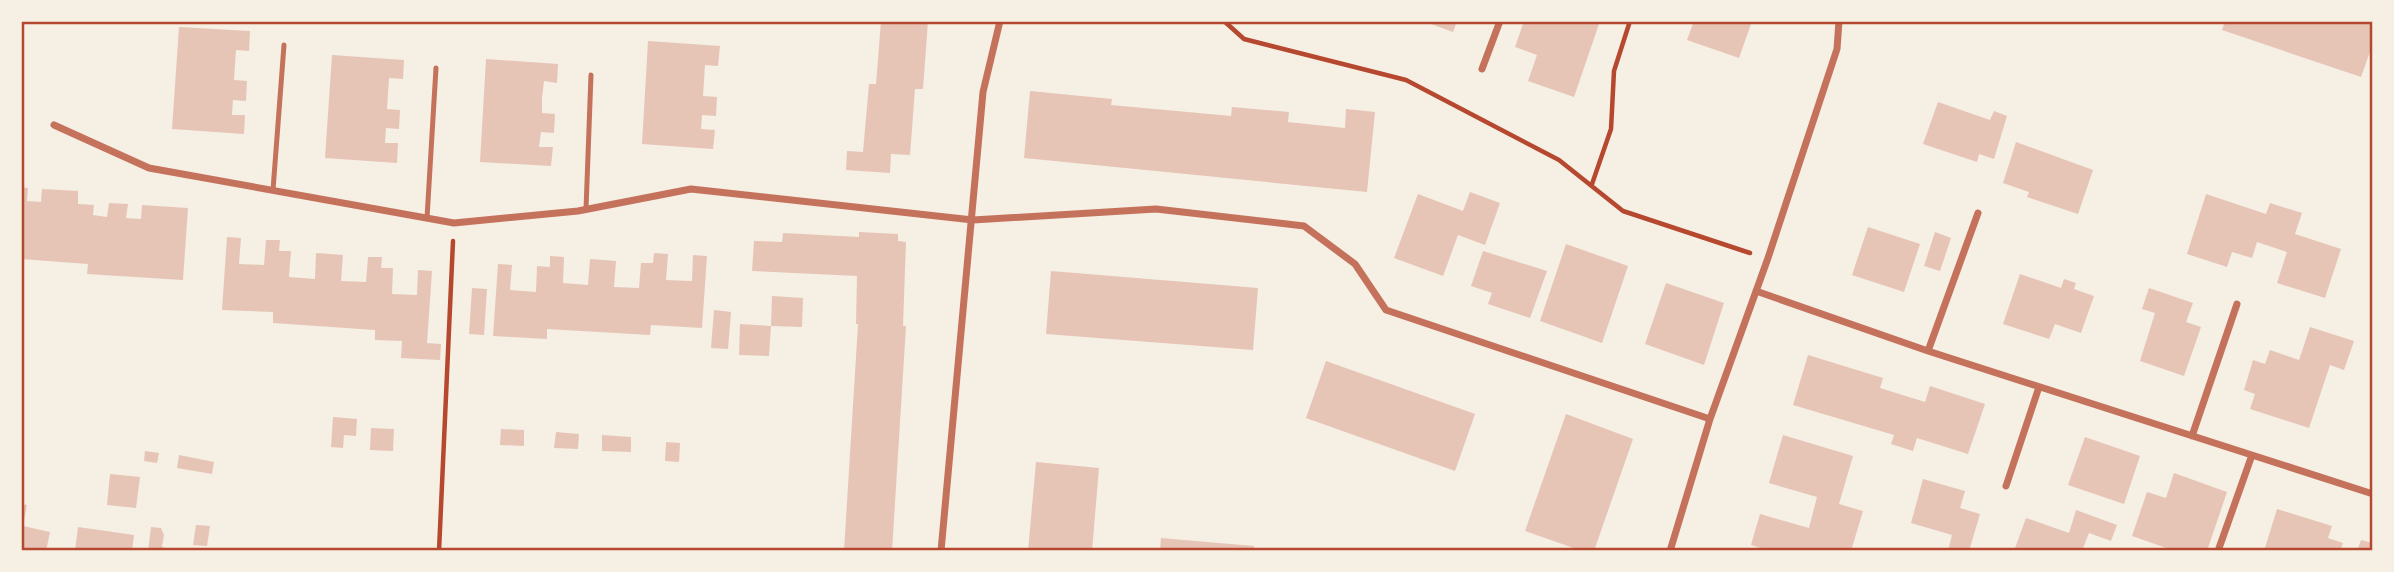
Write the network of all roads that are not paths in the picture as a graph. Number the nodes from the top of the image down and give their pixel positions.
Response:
1 (1000, 21) edge
2 (1500, 21) edge
3 (1839, 21) edge
4 (284, 45) dead end
5 (436, 68) dead end
6 (1482, 69) dead end
7 (591, 75) dead end
8 (54, 125) dead end
9 (273, 190) junction
10 (586, 209) junction
11 (1978, 213) dead end
12 (428, 218) junction
13 (973, 220) junction
14 (1756, 290) junction
15 (2237, 304) dead end
16 (1928, 351) junction
17 (2039, 387) junction
18 (1710, 419) junction
19 (2192, 436) junction
20 (2252, 455) junction
21 (2006, 486) dead end
22 (2373, 494) edge
23 (941, 551) edge
24 (1670, 551) edge
25 (2218, 551) edge

1 - 13 street
2 - 6 street
3 - 14 street
4 - 9 lane
5 - 12 lane
7 - 10 lane
8 - 9 street
9 - 12 street
10 - 12 street
10 - 13 street
11 - 16 street
13 - 18 street
13 - 23 street
14 - 16 street
14 - 18 street
15 - 19 street
16 - 17 street
17 - 19 street
17 - 21 street
18 - 24 street
19 - 20 street
20 - 22 street
20 - 25 street

